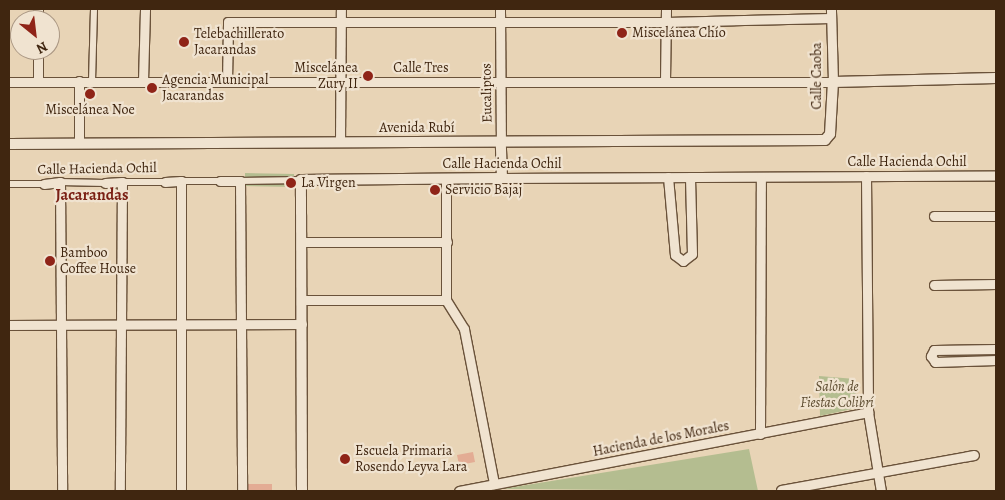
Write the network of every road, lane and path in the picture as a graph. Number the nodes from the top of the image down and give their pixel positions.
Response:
1 (94, 9) edge
2 (145, 9) edge
3 (341, 9) edge
4 (500, 9) edge
5 (666, 9) edge
6 (831, 13) edge
7 (341, 22) junction
8 (500, 22) junction
9 (666, 22) junction
10 (38, 60) edge
11 (996, 78) edge
12 (79, 81) junction
13 (92, 81) junction
14 (9, 82) edge
15 (38, 82) junction
16 (143, 82) junction
17 (227, 82) junction
18 (340, 82) junction
19 (501, 82) junction
20 (665, 82) junction
21 (833, 82) junction
22 (825, 140) joint
23 (340, 141) junction
24 (501, 142) junction
25 (79, 143) junction
26 (9, 144) edge
27 (996, 175) edge
28 (866, 176) junction
29 (668, 177) junction
30 (690, 177) junction
31 (761, 177) junction
32 (502, 178) junction
33 (446, 179) junction
34 (301, 180) junction
35 (220, 181) joint
36 (240, 181) junction
37 (60, 182) junction
38 (122, 182) junction
39 (165, 182) joint
40 (181, 182) junction
41 (105, 183) joint
42 (9, 184) edge
43 (44, 184) joint
44 (934, 216) dead end
45 (996, 216) edge
46 (303, 242) junction
47 (447, 242) junction
48 (996, 284) edge
49 (934, 285) dead end
50 (302, 300) junction
51 (446, 300) junction
52 (121, 324) junction
53 (180, 324) junction
54 (241, 324) junction
55 (302, 324) junction
56 (9, 325) edge
57 (59, 325) junction
58 (996, 349) edge
59 (996, 360) edge
60 (868, 412) junction
61 (760, 434) junction
62 (974, 456) dead end
63 (877, 471) junction
64 (494, 484) junction
65 (781, 490) edge
66 (62, 491) edge
67 (120, 491) edge
68 (181, 491) edge
69 (242, 491) edge
70 (302, 491) edge
71 (459, 491) edge
72 (881, 491) edge

1 - 13 street
2 - 16 street
3 - 7 street
4 - 8 street, Eucaliptos
5 - 9 street
6 - 9 street
6 - 21 street, Calle Caoba
7 - 8 street
7 - 17 street
7 - 18 street
8 - 9 street
8 - 19 street, Eucaliptos
9 - 20 street
10 - 15 street
11 - 21 street
12 - 13 street, Calle Tres
12 - 15 street, Calle Tres
12 - 25 street
13 - 16 street, Calle Tres
14 - 15 street, Calle Tres
16 - 17 street, Calle Tres
17 - 18 street, Calle Tres
18 - 19 street, Calle Tres
18 - 23 street
19 - 20 street, Calle Tres
19 - 24 street, Eucaliptos
20 - 21 street, Calle Tres
21 - 22 street, Calle Caoba
22 - 24 street, Avenida Rubí
23 - 24 street, Avenida Rubí
23 - 25 street, Avenida Rubí
24 - 32 street, Eucaliptos
25 - 26 street, Avenida Rubí
27 - 28 street, Calle Hacienda Ochil
28 - 31 street, Calle Hacienda Ochil
28 - 60 street
29 - 30 street, Calle Hacienda Ochil
29 - 30 street
29 - 32 street, Calle Hacienda Ochil
30 - 31 street, Calle Hacienda Ochil
31 - 61 street
32 - 33 street, Calle Hacienda Ochil
33 - 34 street, Calle Hacienda Ochil
33 - 47 street
34 - 36 street, Calle Hacienda Ochil
34 - 46 street
35 - 36 street, Calle Hacienda Ochil
35 - 40 street, Calle Hacienda Ochil
36 - 54 street
37 - 41 street, Calle Hacienda Ochil
37 - 43 street, Calle Hacienda Ochil
37 - 57 street
38 - 39 street, Calle Hacienda Ochil
38 - 41 street, Calle Hacienda Ochil
38 - 52 street
39 - 40 street, Calle Hacienda Ochil
40 - 53 street
42 - 43 street, Calle Hacienda Ochil
44 - 45 street
46 - 47 street
46 - 50 street
47 - 51 street
48 - 49 street
50 - 51 street
50 - 55 street
51 - 64 street
52 - 53 street
52 - 57 street
52 - 67 street
53 - 54 street
53 - 68 street
54 - 55 street
54 - 69 street
55 - 70 street
56 - 57 street
57 - 66 street
58 - 59 street
60 - 61 street, Hacienda de los Morales
60 - 63 street
61 - 64 street, Hacienda de los Morales
62 - 63 street
63 - 65 street
63 - 72 street
64 - 71 street, Hacienda de los Morales

